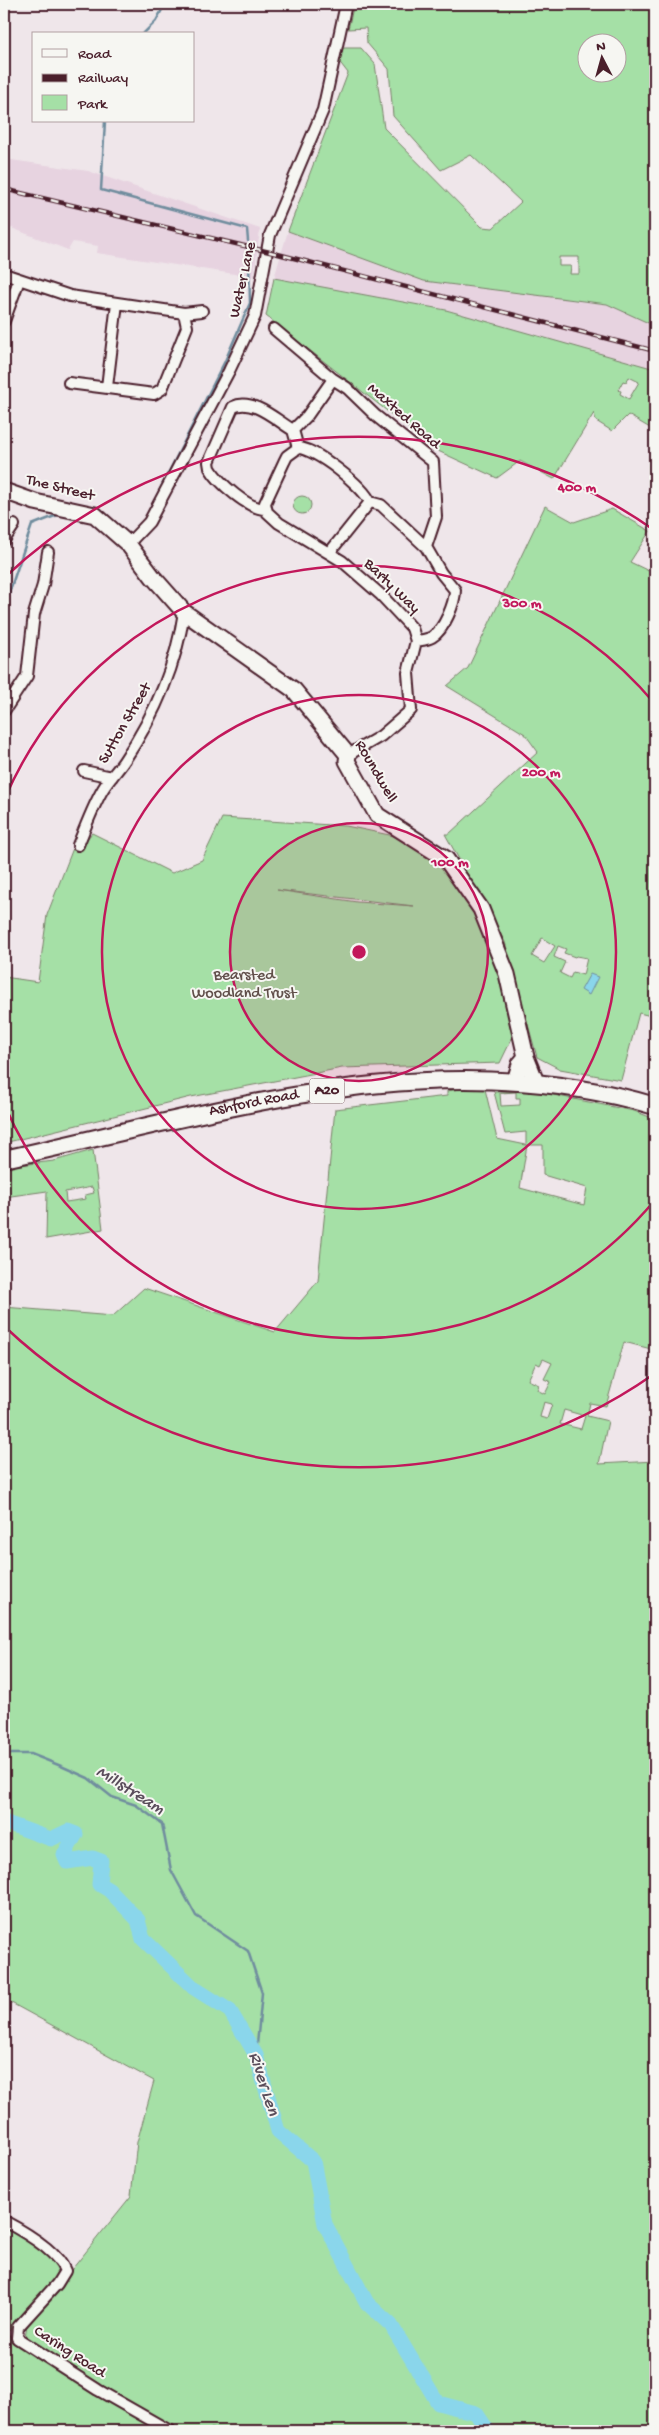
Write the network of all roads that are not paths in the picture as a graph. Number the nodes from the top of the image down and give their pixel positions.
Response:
1 (346, 4) edge
2 (4, 274) edge
3 (19, 280) junction
4 (117, 303) junction
5 (202, 311) dead end
6 (184, 314) junction
7 (4, 321) edge
8 (274, 329) dead end
9 (333, 379) junction
10 (69, 383) dead end
11 (107, 387) junction
12 (293, 430) junction
13 (298, 448) junction
14 (4, 493) edge
15 (370, 502) junction
16 (266, 509) junction
17 (14, 525) dead end
18 (4, 540) edge
19 (128, 544) junction
20 (426, 547) junction
21 (48, 552) dead end
22 (330, 552) junction
23 (184, 612) junction
24 (416, 640) junction
25 (6, 703) edge
26 (348, 755) junction
27 (84, 771) dead end
28 (112, 777) junction
29 (78, 845) dead end
30 (526, 1057) junction
31 (515, 1081) junction
32 (536, 1082) junction
33 (655, 1106) edge
34 (4, 1159) edge
35 (4, 2221) edge
36 (170, 2431) edge

1 - 19 street, Water Lane
2 - 3 street
3 - 4 street
3 - 7 street
4 - 6 street
4 - 11 street
5 - 6 street
6 - 11 street
8 - 9 street, Maxted Road
9 - 12 street
9 - 20 street, Maxted Road
10 - 11 street
12 - 13 street
12 - 16 street
13 - 15 street
13 - 16 street
14 - 19 street, The Street
15 - 20 street
15 - 22 street
16 - 22 street, Barty Way
17 - 18 street
19 - 23 street, Roundwell
20 - 24 street
21 - 25 street
22 - 24 street, Barty Way
23 - 26 street, Roundwell
23 - 28 street, Sutton Street
24 - 26 street, Barty Way
26 - 30 street, Roundwell
27 - 28 street
28 - 29 street, Sutton Street
30 - 31 street
30 - 32 street, Roundwell
31 - 32 main road, Ashford Road / A20
31 - 34 main road, Ashford Road / A20
32 - 33 main road, Ashford Road / A20
35 - 36 street, Caring Road

